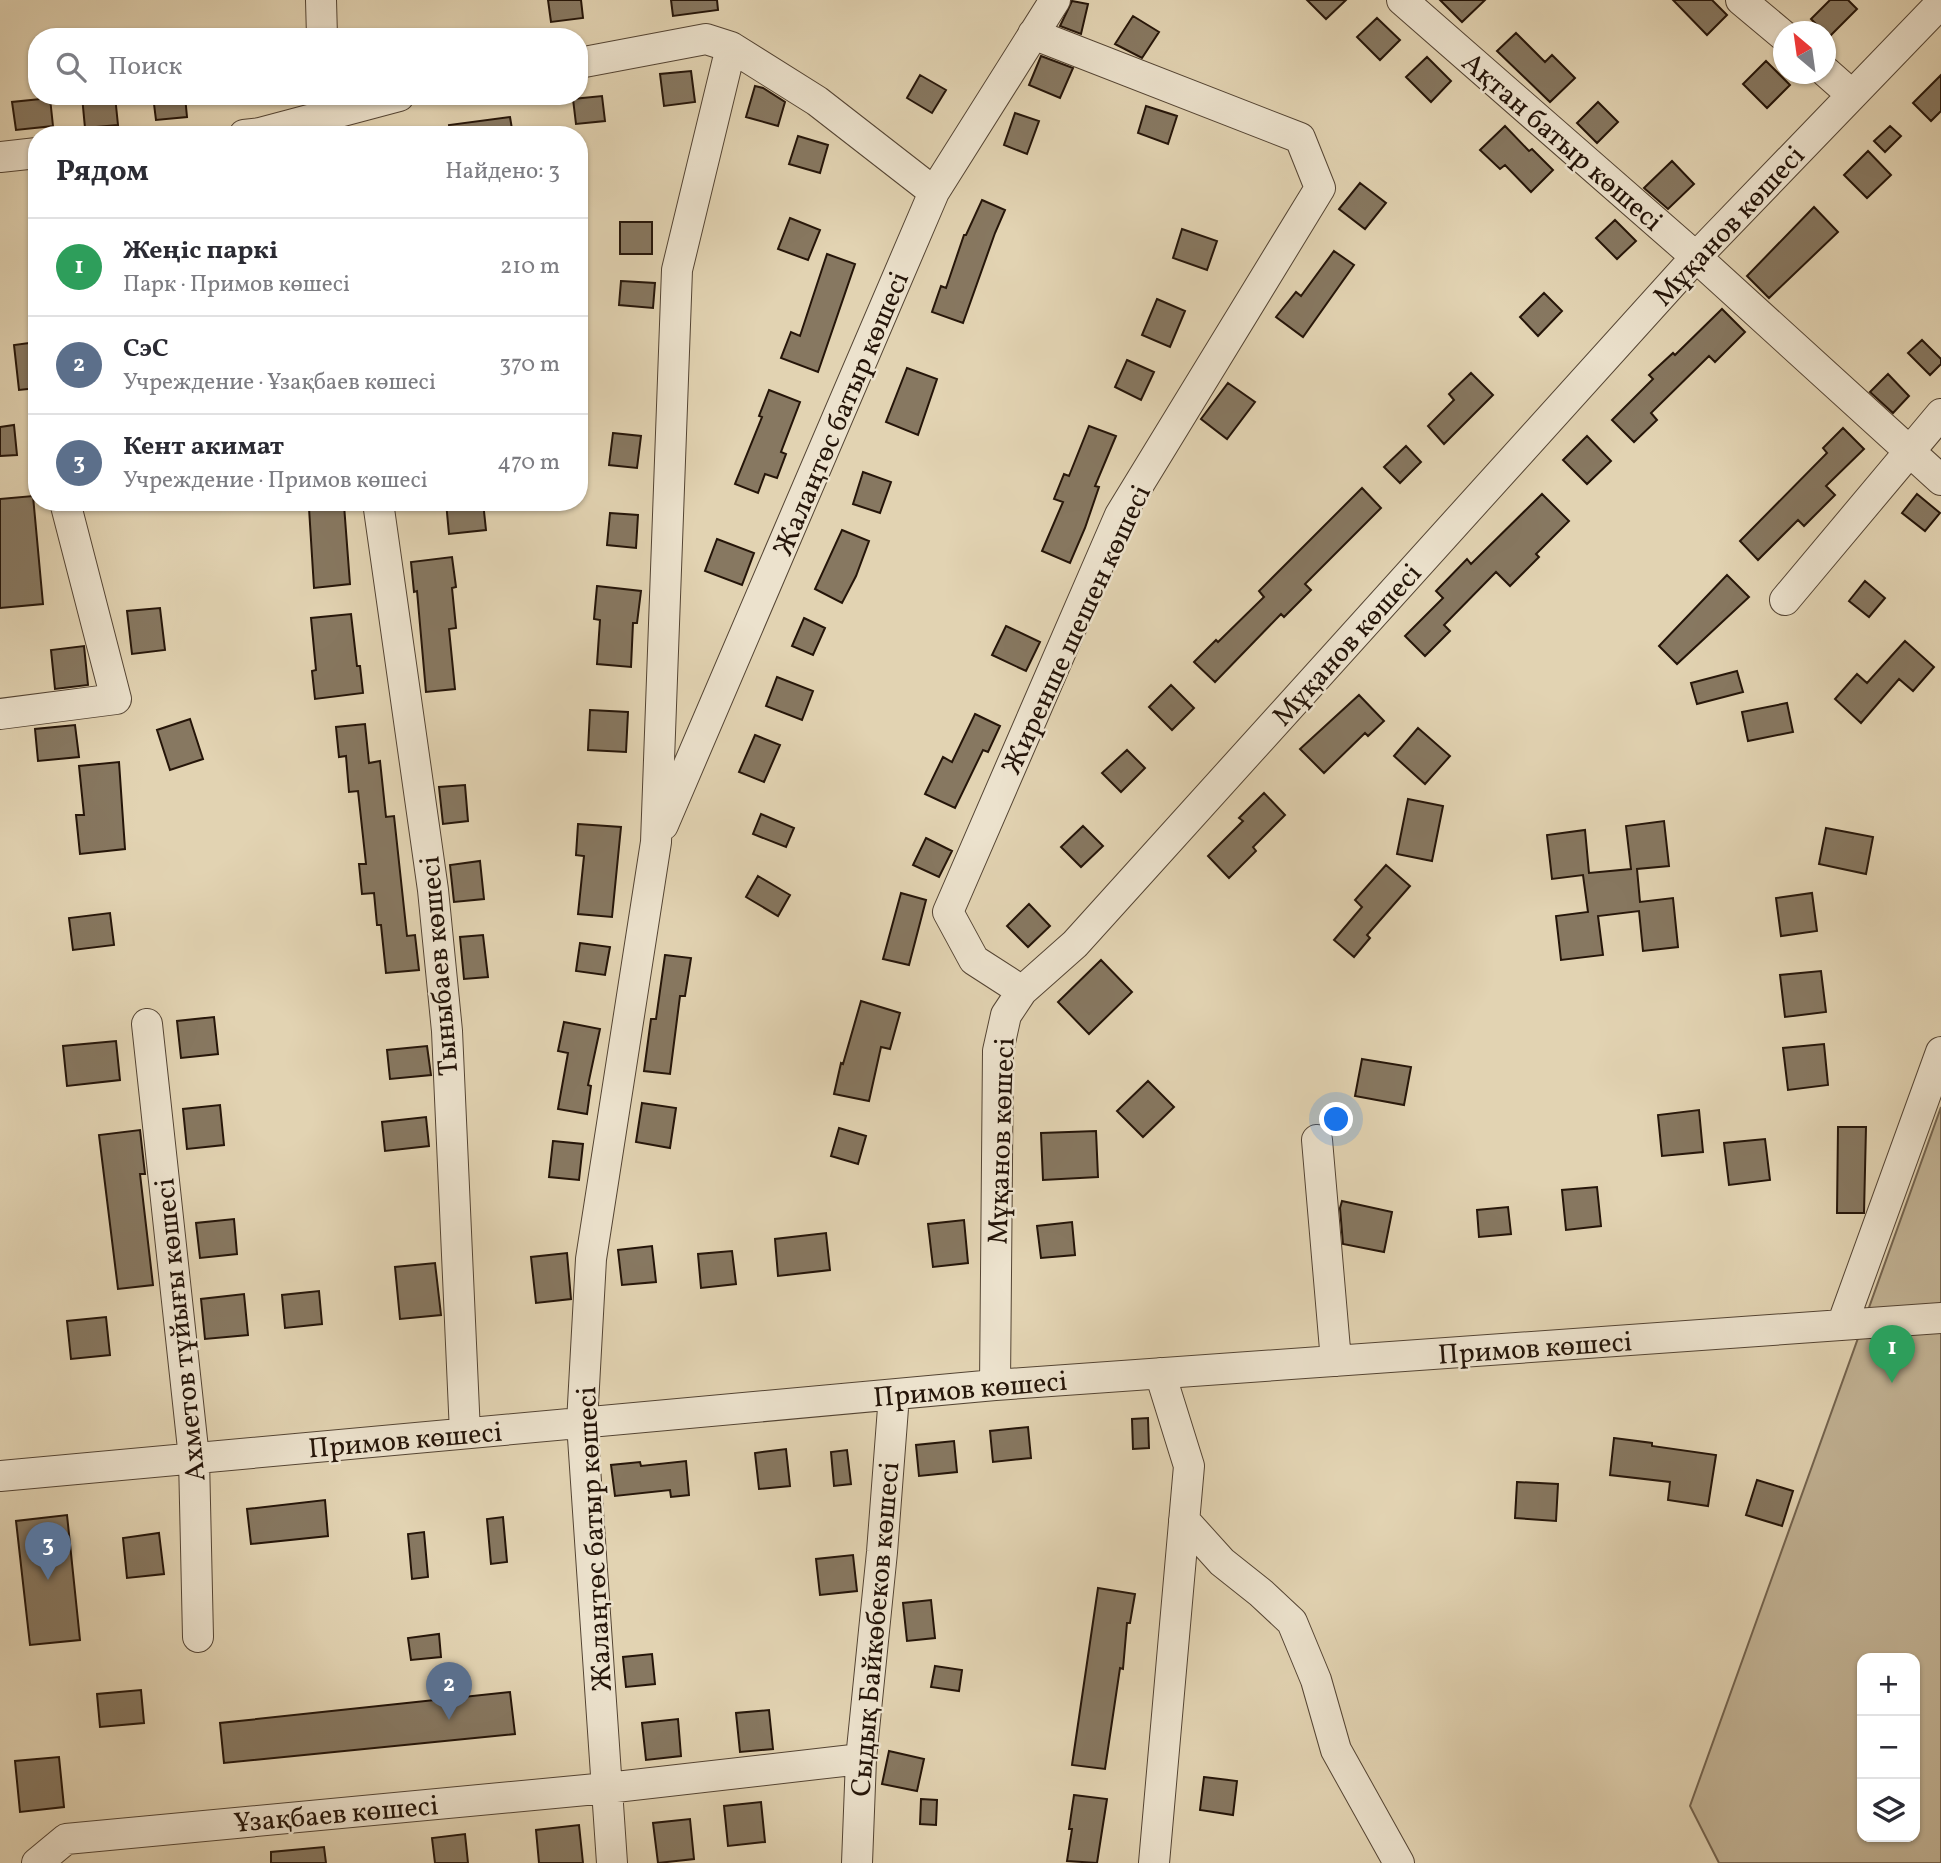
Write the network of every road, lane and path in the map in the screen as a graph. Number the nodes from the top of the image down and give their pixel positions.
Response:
1 (321, 0) edge
2 (1055, 0) edge
3 (1402, 0) edge
4 (1741, 0) edge
5 (1941, 3) edge
6 (1773, 27) edge
7 (322, 28) edge
8 (1033, 34) junction
9 (731, 47) junction
10 (588, 61) edge
11 (1836, 81) edge
12 (1852, 95) junction
13 (364, 105) edge
14 (325, 115) edge
15 (285, 126) edge
16 (28, 154) edge
17 (0, 156) edge
18 (934, 192) junction
19 (1696, 257) junction
20 (1941, 414) edge
21 (1908, 450) junction
22 (1941, 480) edge
23 (67, 511) edge
24 (379, 511) edge
25 (1785, 600) dead end
26 (0, 714) edge
27 (656, 842) junction
28 (1022, 991) junction
29 (147, 1024) dead end
30 (1941, 1052) edge
31 (1317, 1140) dead end
32 (1941, 1318) edge
33 (1842, 1325) junction
34 (1336, 1361) junction
35 (1160, 1373) junction
36 (995, 1385) junction
37 (894, 1395) junction
38 (582, 1423) junction
39 (465, 1433) junction
40 (194, 1458) junction
41 (0, 1476) edge
42 (1184, 1520) junction
43 (198, 1637) dead end
44 (861, 1759) junction
45 (607, 1788) junction
46 (37, 1863) edge
47 (612, 1863) edge
48 (856, 1863) edge
49 (1154, 1863) edge
50 (1399, 1863) edge

1 - 7 street
2 - 8 street, Жалаңтөс батыр көшесі
3 - 19 street, Ақтан батыр көшесі
4 - 6 street
5 - 12 street, Мұқанов көшесі
8 - 18 street, Жалаңтөс батыр көшесі
8 - 28 street, Жиренше шешен көшесі
9 - 10 street
9 - 18 street
9 - 27 street, Жалаңтөс батыр көшесі
11 - 12 street
12 - 19 street, Мұқанов көшесі
13 - 14 street
14 - 15 street
16 - 17 street
18 - 27 street, Жалаңтөс батыр көшесі
19 - 21 street, Ақтан батыр көшесі
19 - 28 street, Мұқанов көшесі
20 - 21 street
21 - 22 street, Ақтан батыр көшесі
21 - 25 street
23 - 26 street
24 - 39 street, Тыныбаев көшесі
27 - 38 street, Жалаңтөс батыр көшесі
28 - 36 street, Мұқанов көшесі
29 - 40 street, Ахметов тұйығы көшесі
30 - 33 street
31 - 34 street
32 - 33 street, Примов көшесі
33 - 34 street, Примов көшесі
34 - 35 street, Примов көшесі
35 - 36 street, Примов көшесі
35 - 42 street
36 - 37 street, Примов көшесі
37 - 38 street, Примов көшесі
37 - 44 street, Сыдық Байкөбеков көшесі
38 - 39 street, Примов көшесі
38 - 45 street, Жалаңтөс батыр көшесі
39 - 40 street, Примов көшесі
40 - 41 street, Примов көшесі
40 - 43 street, Ахметов тұйығы көшесі
42 - 49 street
42 - 50 street
44 - 45 street, Ұзақбаев көшесі
44 - 48 street, Сыдық Байкөбеков көшесі
45 - 46 street, Ұзақбаев көшесі
45 - 47 street, Жалаңтөс батыр көшесі

